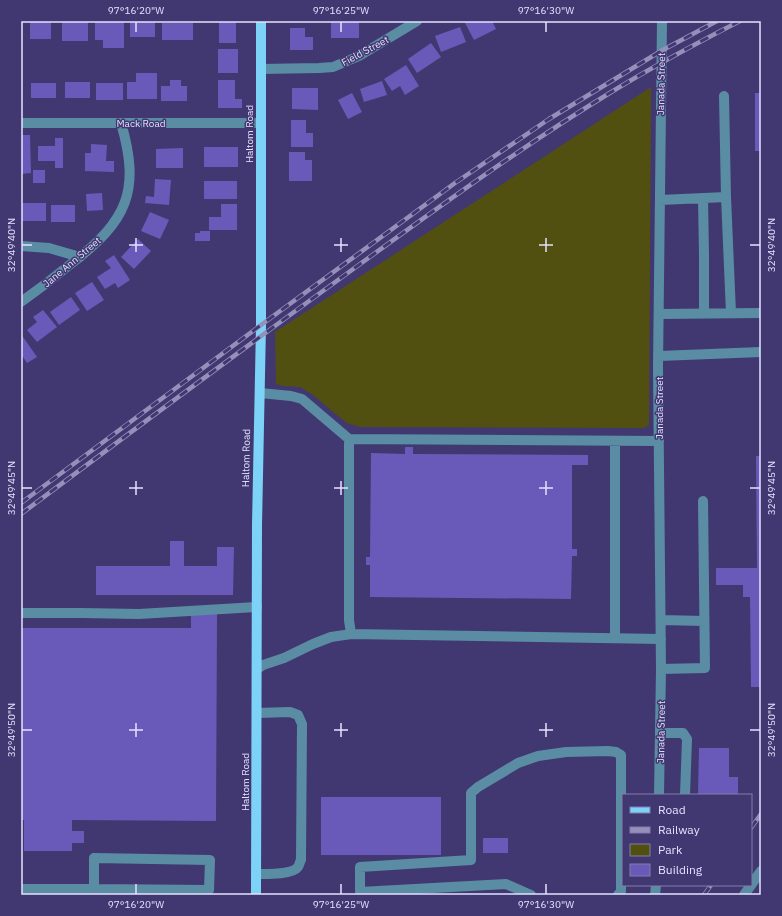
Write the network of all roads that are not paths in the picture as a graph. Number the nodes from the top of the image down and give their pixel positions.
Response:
1 (261, 21) edge
2 (417, 21) edge
3 (662, 21) edge
4 (261, 69) junction
5 (724, 96) dead end
6 (21, 124) edge
7 (121, 124) junction
8 (261, 124) junction
9 (726, 196) junction
10 (703, 198) junction
11 (660, 200) junction
12 (21, 246) edge
13 (80, 257) junction
14 (21, 302) edge
15 (704, 313) junction
16 (731, 313) junction
17 (761, 313) edge
18 (659, 314) junction
19 (761, 352) edge
20 (659, 356) junction
21 (260, 393) junction
22 (349, 439) junction
23 (614, 441) junction
24 (659, 441) junction
25 (703, 501) dead end
26 (257, 607) junction
27 (21, 613) edge
28 (661, 620) junction
29 (704, 620) junction
30 (351, 634) junction
31 (615, 638) junction
32 (661, 639) junction
33 (257, 669) junction
34 (661, 669) junction
35 (257, 713) junction
36 (660, 733) junction
37 (659, 794) edge
38 (685, 794) edge
39 (761, 871) edge
40 (256, 874) junction
41 (506, 884) junction
42 (752, 884) edge
43 (750, 886) edge
44 (21, 889) edge
45 (94, 892) edge
46 (256, 895) edge
47 (506, 895) edge
48 (531, 895) edge
49 (618, 895) edge
50 (744, 895) edge

1 - 4 main road, Haltom Road
2 - 4 street, Field Street
3 - 11 street, Janada Street
4 - 8 main road, Haltom Road
5 - 9 street
6 - 7 street, Mack Road
7 - 8 street, Mack Road
7 - 13 street, Jane Ann Street
8 - 21 main road, Haltom Road
9 - 10 street
9 - 16 street
10 - 11 street
10 - 15 street
11 - 18 street, Janada Street
12 - 13 street
13 - 14 street, Jane Ann Street
15 - 16 street
15 - 18 street
16 - 17 street
18 - 20 street, Janada Street
19 - 20 street
20 - 24 street, Janada Street
21 - 22 street
21 - 26 main road, Haltom Road
22 - 23 street
22 - 30 street
23 - 24 street
23 - 31 street
24 - 28 street, Janada Street
25 - 29 street
26 - 27 street
26 - 33 main road, Haltom Road
28 - 29 street
28 - 32 street, Janada Street
29 - 34 street
30 - 31 street
30 - 33 street
31 - 32 street
32 - 34 street, Janada Street
33 - 35 main road, Haltom Road
34 - 36 street, Janada Street
35 - 40 main road, Haltom Road
35 - 40 street
36 - 37 street, Janada Street
36 - 38 street
39 - 42 street
40 - 46 main road, Haltom Road
41 - 47 street
41 - 48 street
41 - 49 street
43 - 50 street
44 - 45 street
45 - 45 street

